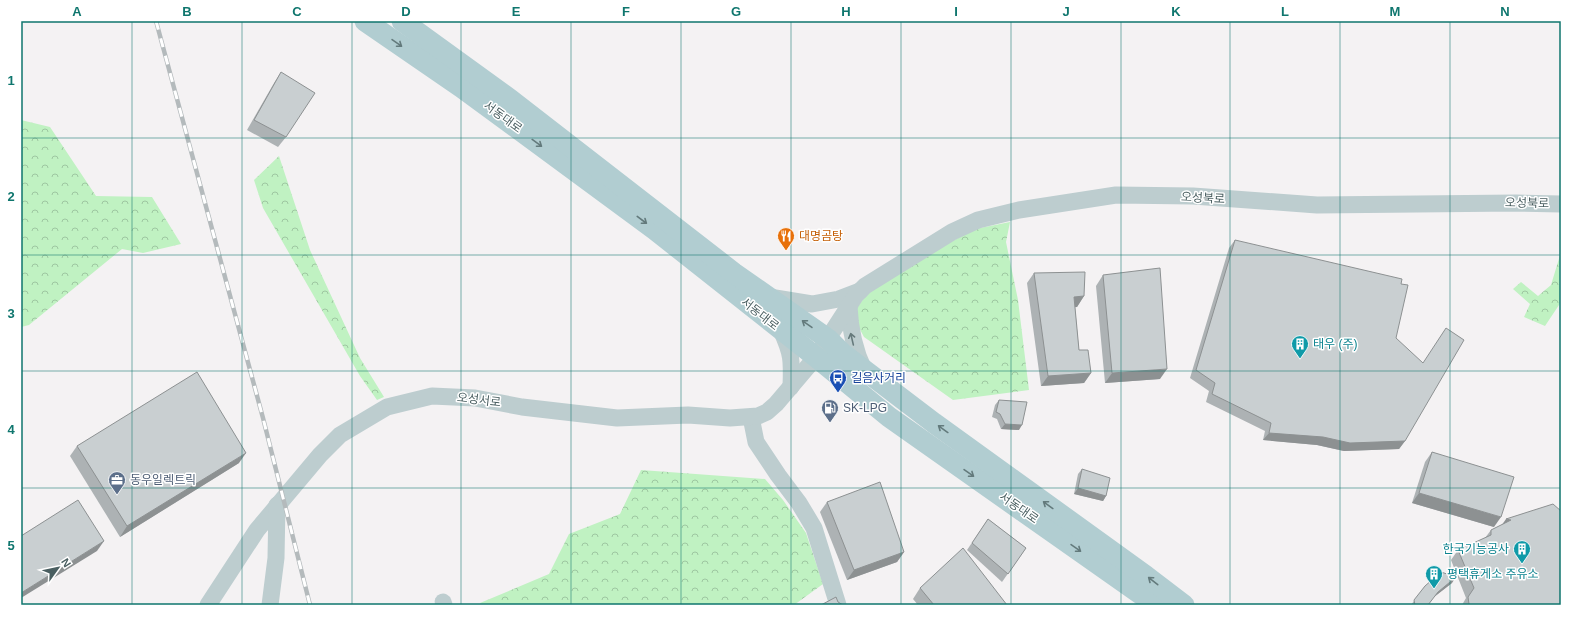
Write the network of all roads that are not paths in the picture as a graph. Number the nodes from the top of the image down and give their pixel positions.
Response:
1 (365, 21) edge
2 (402, 21) edge
3 (1561, 204) edge
4 (863, 288) junction
5 (768, 296) junction
6 (849, 306) junction
7 (781, 330) junction
8 (828, 339) junction
9 (816, 357) junction
10 (864, 370) junction
11 (791, 387) junction
12 (751, 417) junction
13 (277, 506) junction
14 (208, 605) edge
15 (270, 605) edge
16 (838, 605) edge
17 (1156, 605) edge
18 (1184, 605) edge

1 -> 7 main road, 서동대로
2 - 5 main road, 서동대로
3 - 4 street, 오성북로
4 - 5 street
4 - 6 street, 오성서로
8 -> 5 main road, 서동대로
6 - 8 street, 오성서로
10 -> 6 street
7 - 9 main road, 서동대로
7 - 11 street
8 - 9 street, 오성서로
8 - 10 main road, 서동대로
9 - 11 street, 오성서로
9 -> 17 main road, 서동대로
18 -> 10 main road, 서동대로
11 - 12 street, 오성서로
12 - 13 street, 오성서로
12 - 16 street
13 - 14 street, 오성서로
13 - 15 street

